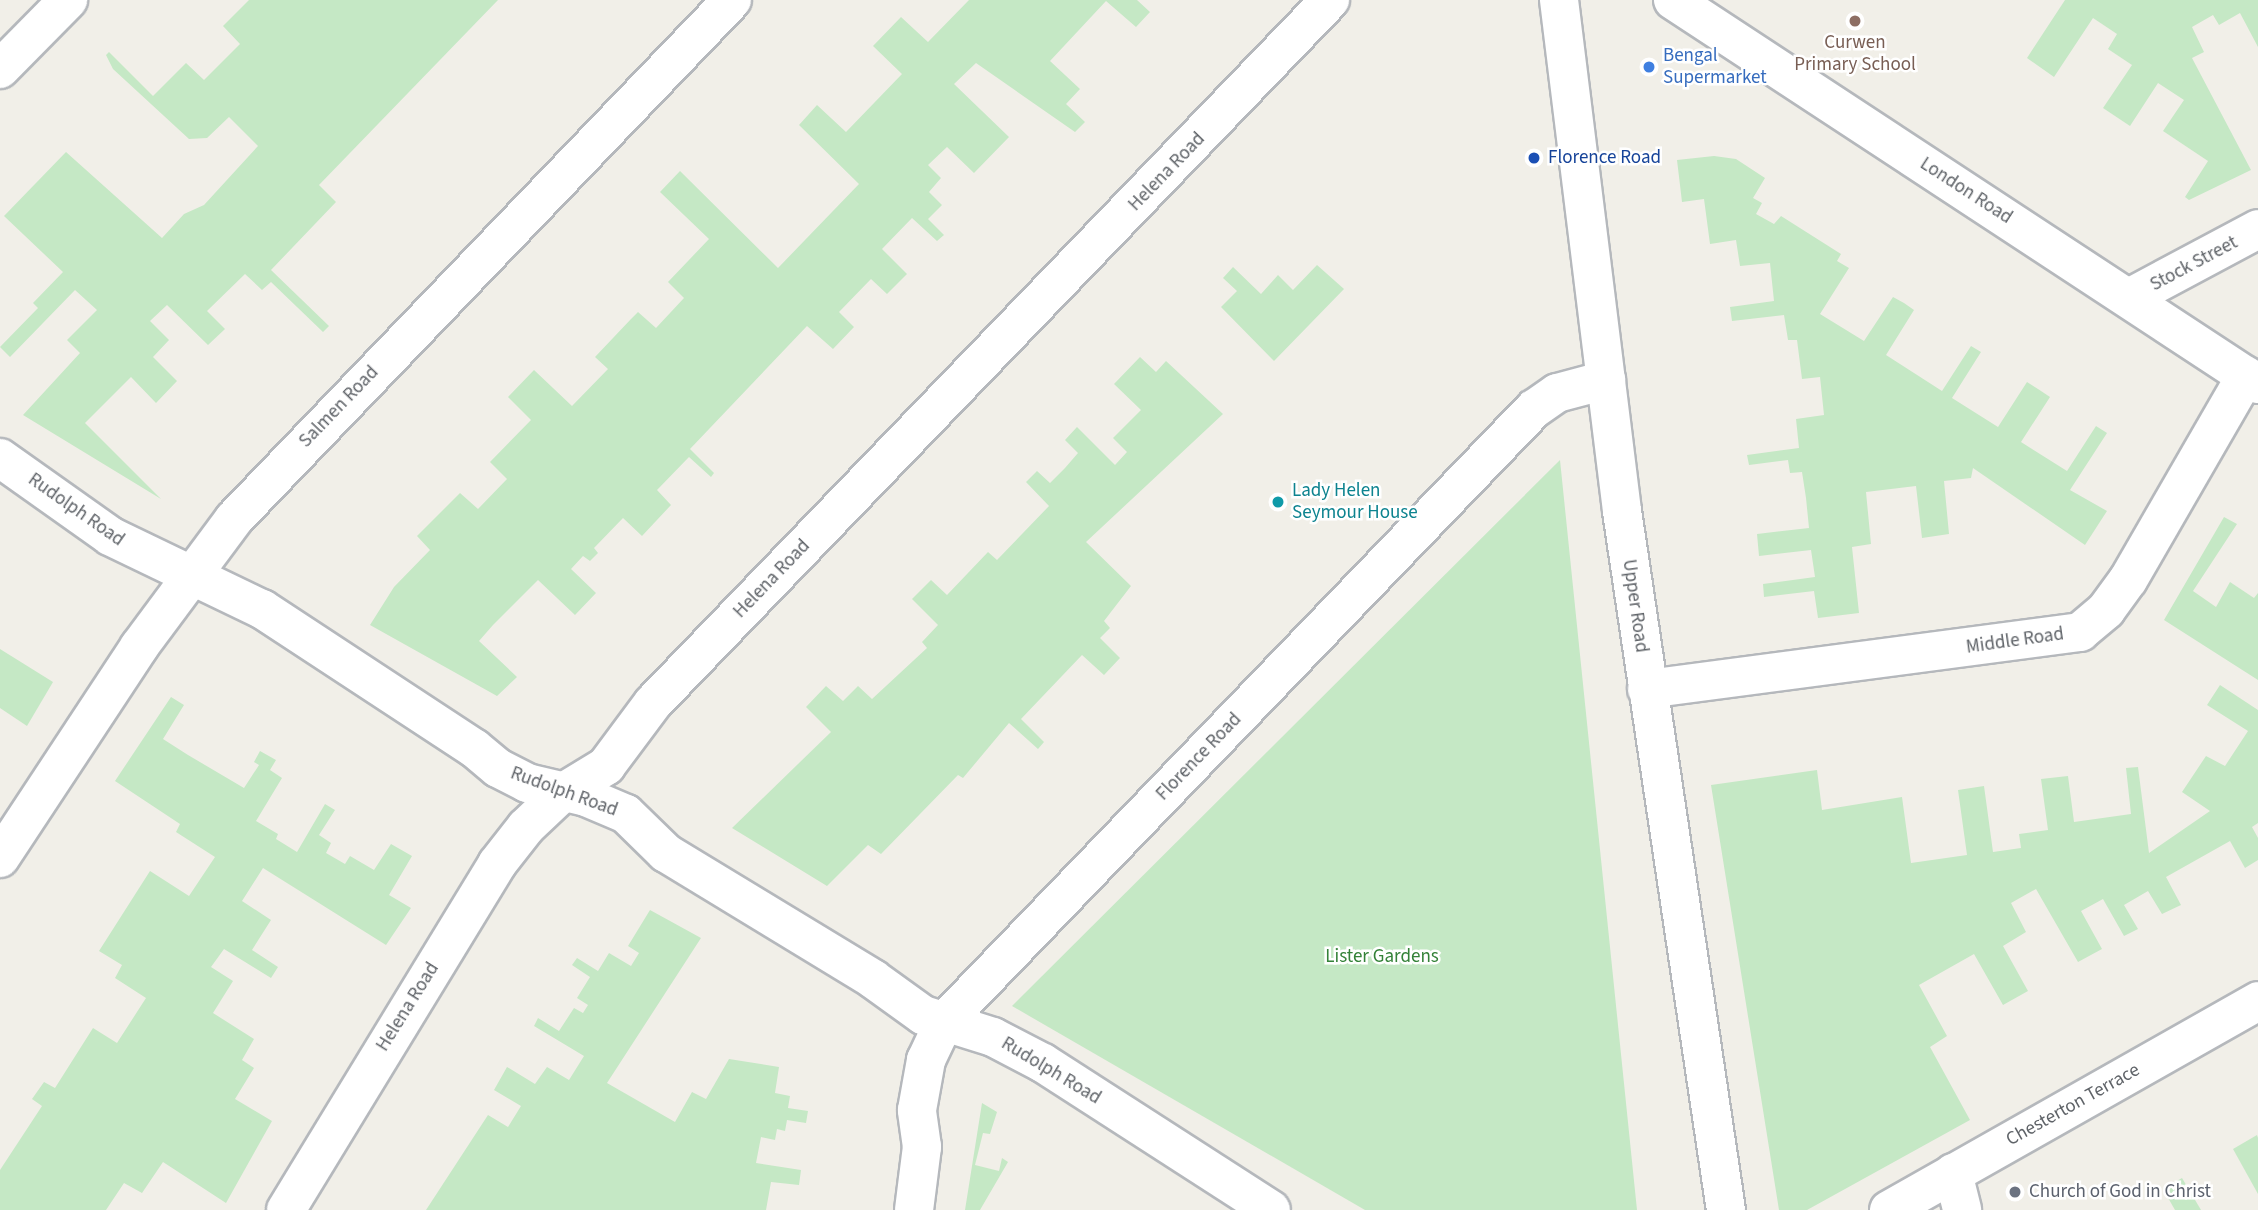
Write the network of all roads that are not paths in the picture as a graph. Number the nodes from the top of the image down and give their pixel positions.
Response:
1 (68, 0) edge
2 (732, 0) edge
3 (1331, 0) edge
4 (1559, 0) edge
5 (1672, 0) edge
6 (0, 69) edge
7 (2258, 229) edge
8 (2129, 298) junction
9 (1605, 380) junction
10 (2252, 380) edge
11 (0, 458) edge
12 (191, 575) junction
13 (1647, 689) junction
14 (562, 793) junction
15 (0, 858) edge
16 (2258, 1001) edge
17 (944, 1022) junction
18 (1952, 1173) junction
19 (286, 1210) edge
20 (914, 1210) edge
21 (1271, 1210) edge
22 (1726, 1210) edge
23 (1889, 1210) edge
24 (1962, 1210) edge

1 - 6 street
2 - 12 street, Salmen Road
3 - 14 street, Helena Road
4 - 9 street, Upper Road
5 - 8 street, London Road
7 - 8 street, Stock Street
8 - 10 street, London Road
9 - 13 street, Upper Road
9 - 17 street, Florence Road
10 - 13 street, Middle Road
11 - 12 street, Rudolph Road
12 - 14 street, Rudolph Road
12 - 15 street, Salmen Road
13 - 22 street, Upper Road
14 - 17 street, Rudolph Road
14 - 19 street, Helena Road
16 - 18 street, Chesterton Terrace
17 - 20 street, Florence Road
17 - 21 street, Rudolph Road
18 - 23 street, Chesterton Terrace
18 - 24 street

